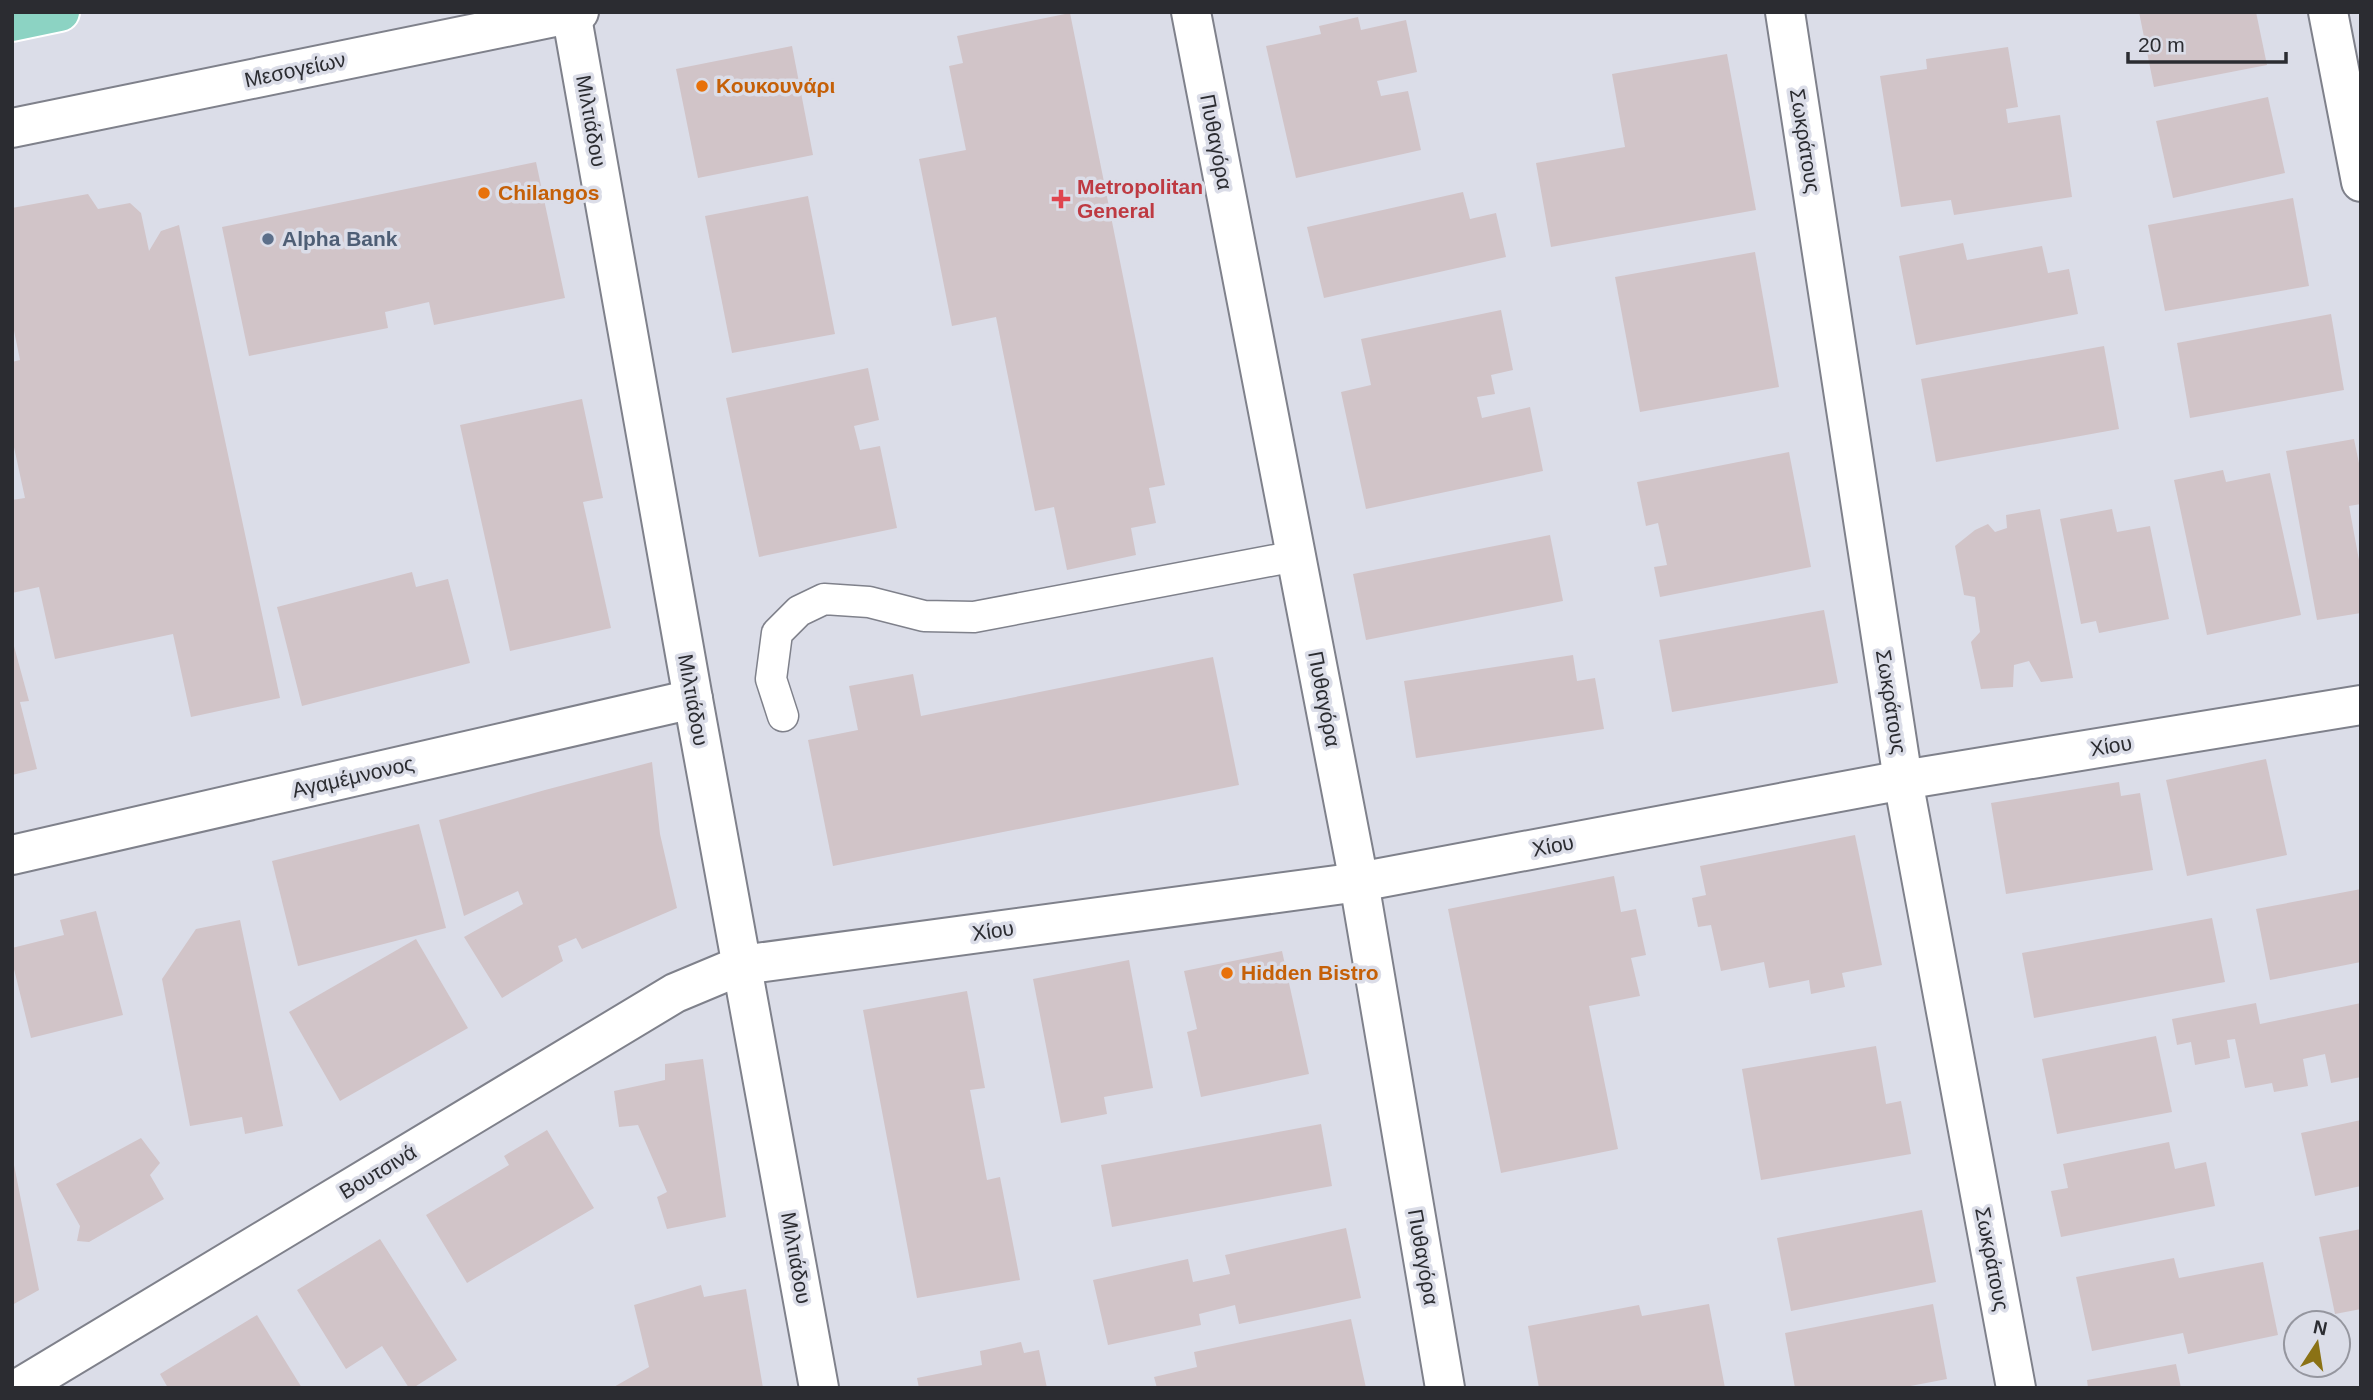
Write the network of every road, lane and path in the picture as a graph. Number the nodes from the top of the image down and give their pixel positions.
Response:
1 (60, 12) edge
2 (1191, 12) edge
3 (1785, 12) edge
4 (2328, 12) edge
5 (574, 13) edge
6 (12, 22) edge
7 (12, 128) edge
8 (2361, 183) edge
9 (1296, 556) junction
10 (693, 699) junction
11 (2361, 705) edge
12 (783, 716) dead end
13 (1903, 780) junction
14 (12, 855) edge
15 (1359, 882) junction
16 (742, 965) junction
17 (19, 1388) edge
18 (819, 1388) edge
19 (1445, 1388) edge
20 (2016, 1388) edge

1 - 6 main road
2 - 9 street, Πυθαγόρα
3 - 13 street, Σωκράτους
4 - 8 street
5 - 7 street, Μεσογείων
5 - 10 street, Μιλτιάδου
9 - 12 lane
9 - 15 street, Πυθαγόρα
10 - 14 street, Αγαμέμνονος
10 - 16 street, Μιλτιάδου
11 - 13 street, Χίου
13 - 15 street, Χίου
13 - 20 street, Σωκράτους
15 - 16 street, Χίου
15 - 19 street, Πυθαγόρα
16 - 17 street, Βουτσινά
16 - 18 street, Μιλτιάδου

